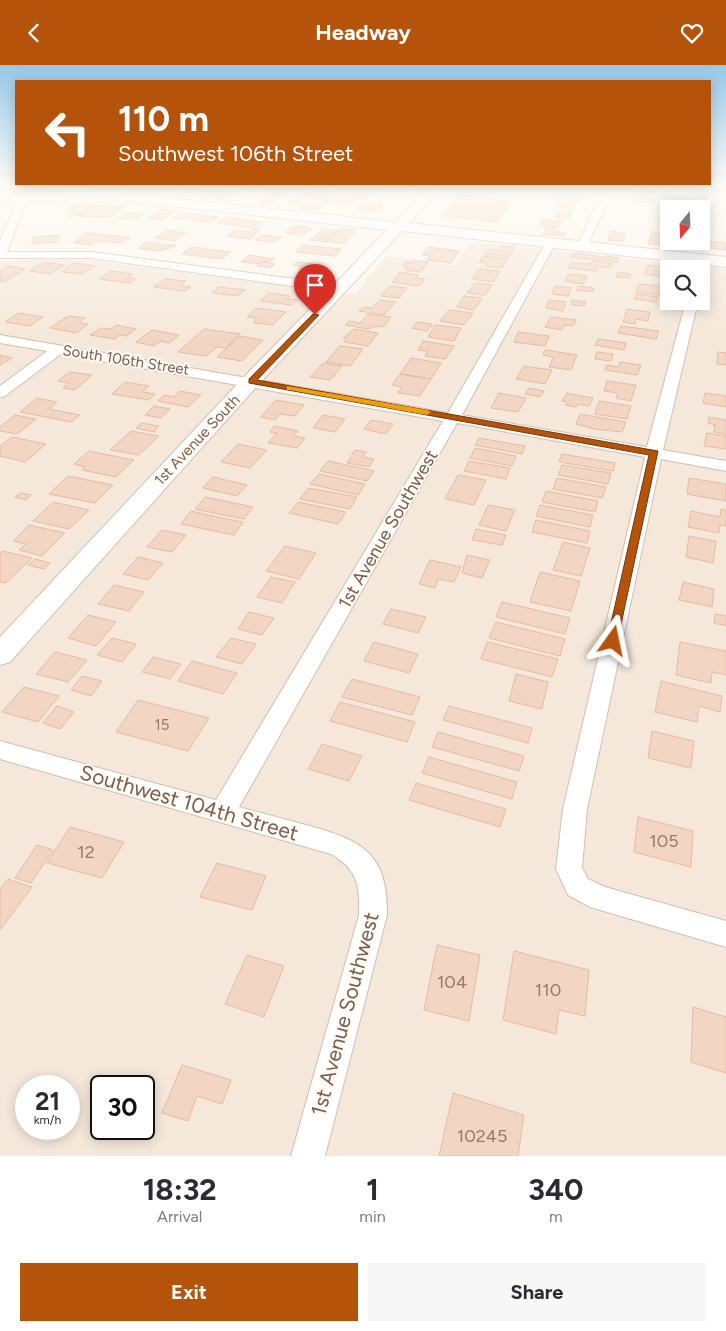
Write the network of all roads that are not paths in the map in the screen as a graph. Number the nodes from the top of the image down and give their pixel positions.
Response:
1 (8, 235) edge
2 (391, 235) edge
3 (469, 235) edge
4 (588, 235) edge
5 (550, 244) junction
6 (582, 247) junction
7 (0, 255) edge
8 (673, 260) edge
9 (726, 262) edge
10 (710, 263) edge
11 (340, 289) junction
12 (690, 310) edge
13 (0, 339) edge
14 (59, 349) junction
15 (252, 381) junction
16 (0, 393) edge
17 (453, 417) junction
18 (654, 453) junction
19 (726, 466) edge
20 (0, 655) edge
21 (0, 749) edge
22 (222, 813) junction
23 (368, 872) joint
24 (726, 934) edge
25 (308, 1156) edge

1 - 7 street
2 - 11 street, 1st Avenue South
3 - 5 street
4 - 6 street
5 - 6 street
5 - 17 street, 1st Avenue Southwest
6 - 8 street
7 - 11 street
9 - 10 street
11 - 15 street, 1st Avenue South
12 - 18 street
13 - 14 street, South 106th Street
14 - 15 street, South 106th Street
14 - 16 street
15 - 17 street, South 106th Street
15 - 20 street, 1st Avenue South
17 - 18 street, South 106th Street
17 - 22 street, 1st Avenue Southwest
18 - 19 street, South 106th Street
18 - 24 street
21 - 22 street, Southwest 104th Street
22 - 23 street, Southwest 104th Street
23 - 25 street, 1st Avenue Southwest

